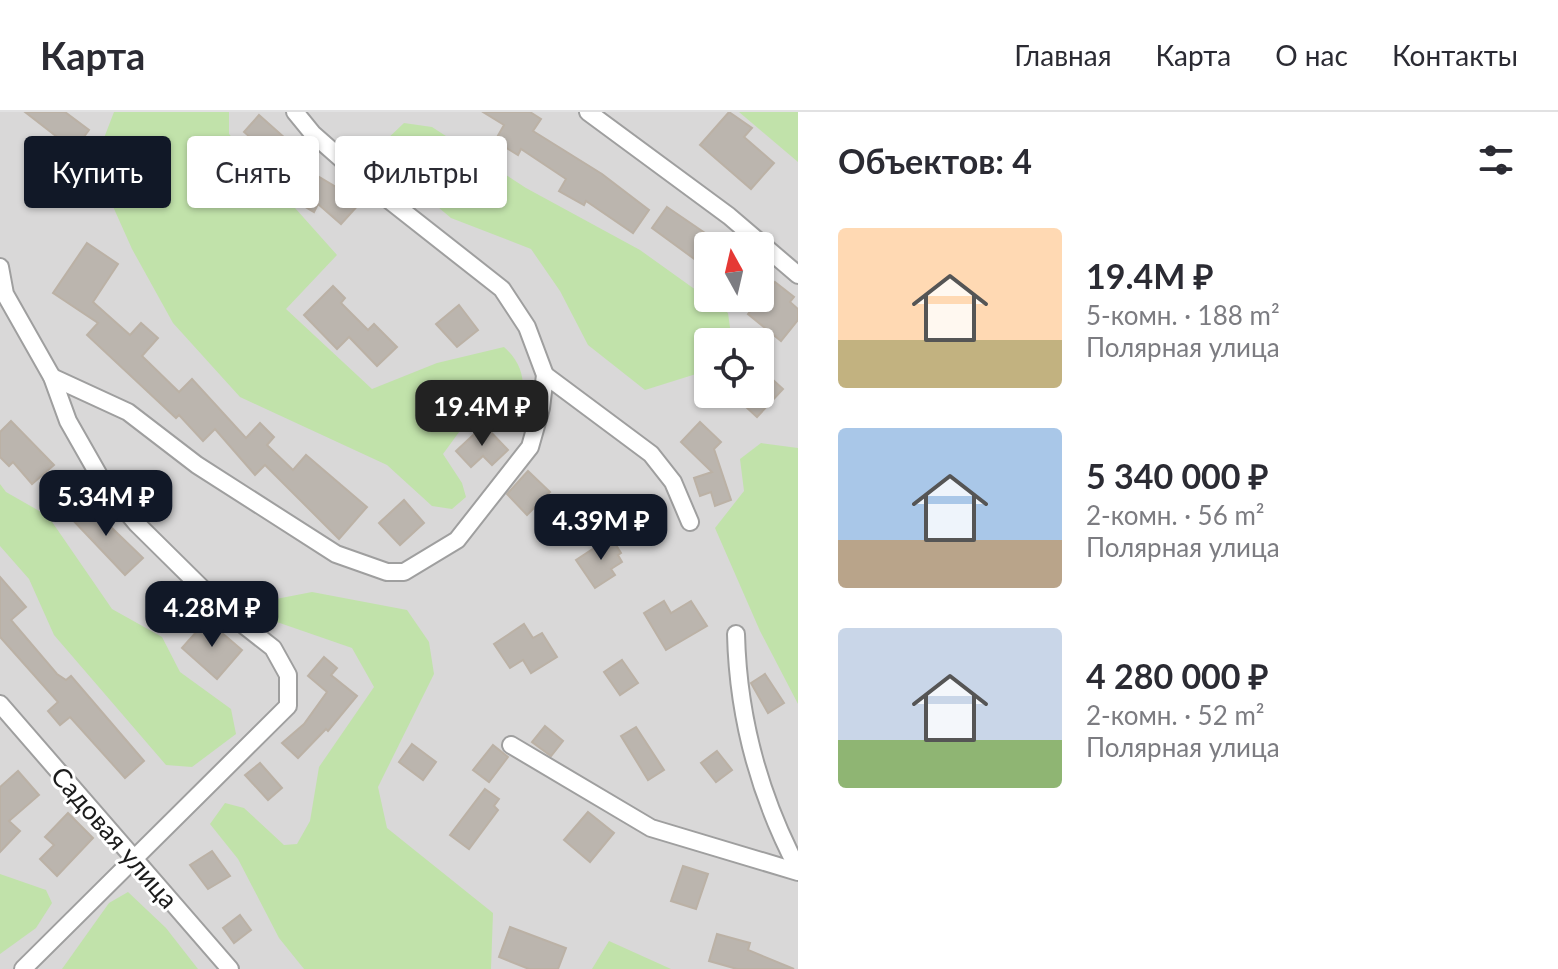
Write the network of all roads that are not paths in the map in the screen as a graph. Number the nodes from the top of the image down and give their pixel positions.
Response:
1 (295, 112) edge
2 (588, 112) edge
3 (0, 267) edge
4 (798, 275) edge
5 (545, 375) junction
6 (52, 377) junction
7 (690, 522) dead end
8 (736, 634) dead end
9 (0, 704) edge
10 (511, 745) dead end
11 (132, 857) junction
12 (798, 871) edge
13 (23, 969) edge
14 (230, 969) edge

1 - 5 street
2 - 4 street
3 - 6 street
5 - 6 street
5 - 7 street
6 - 11 street
8 - 12 street
9 - 11 street, Садовая улица
10 - 12 street
11 - 13 street
11 - 14 street, Садовая улица

